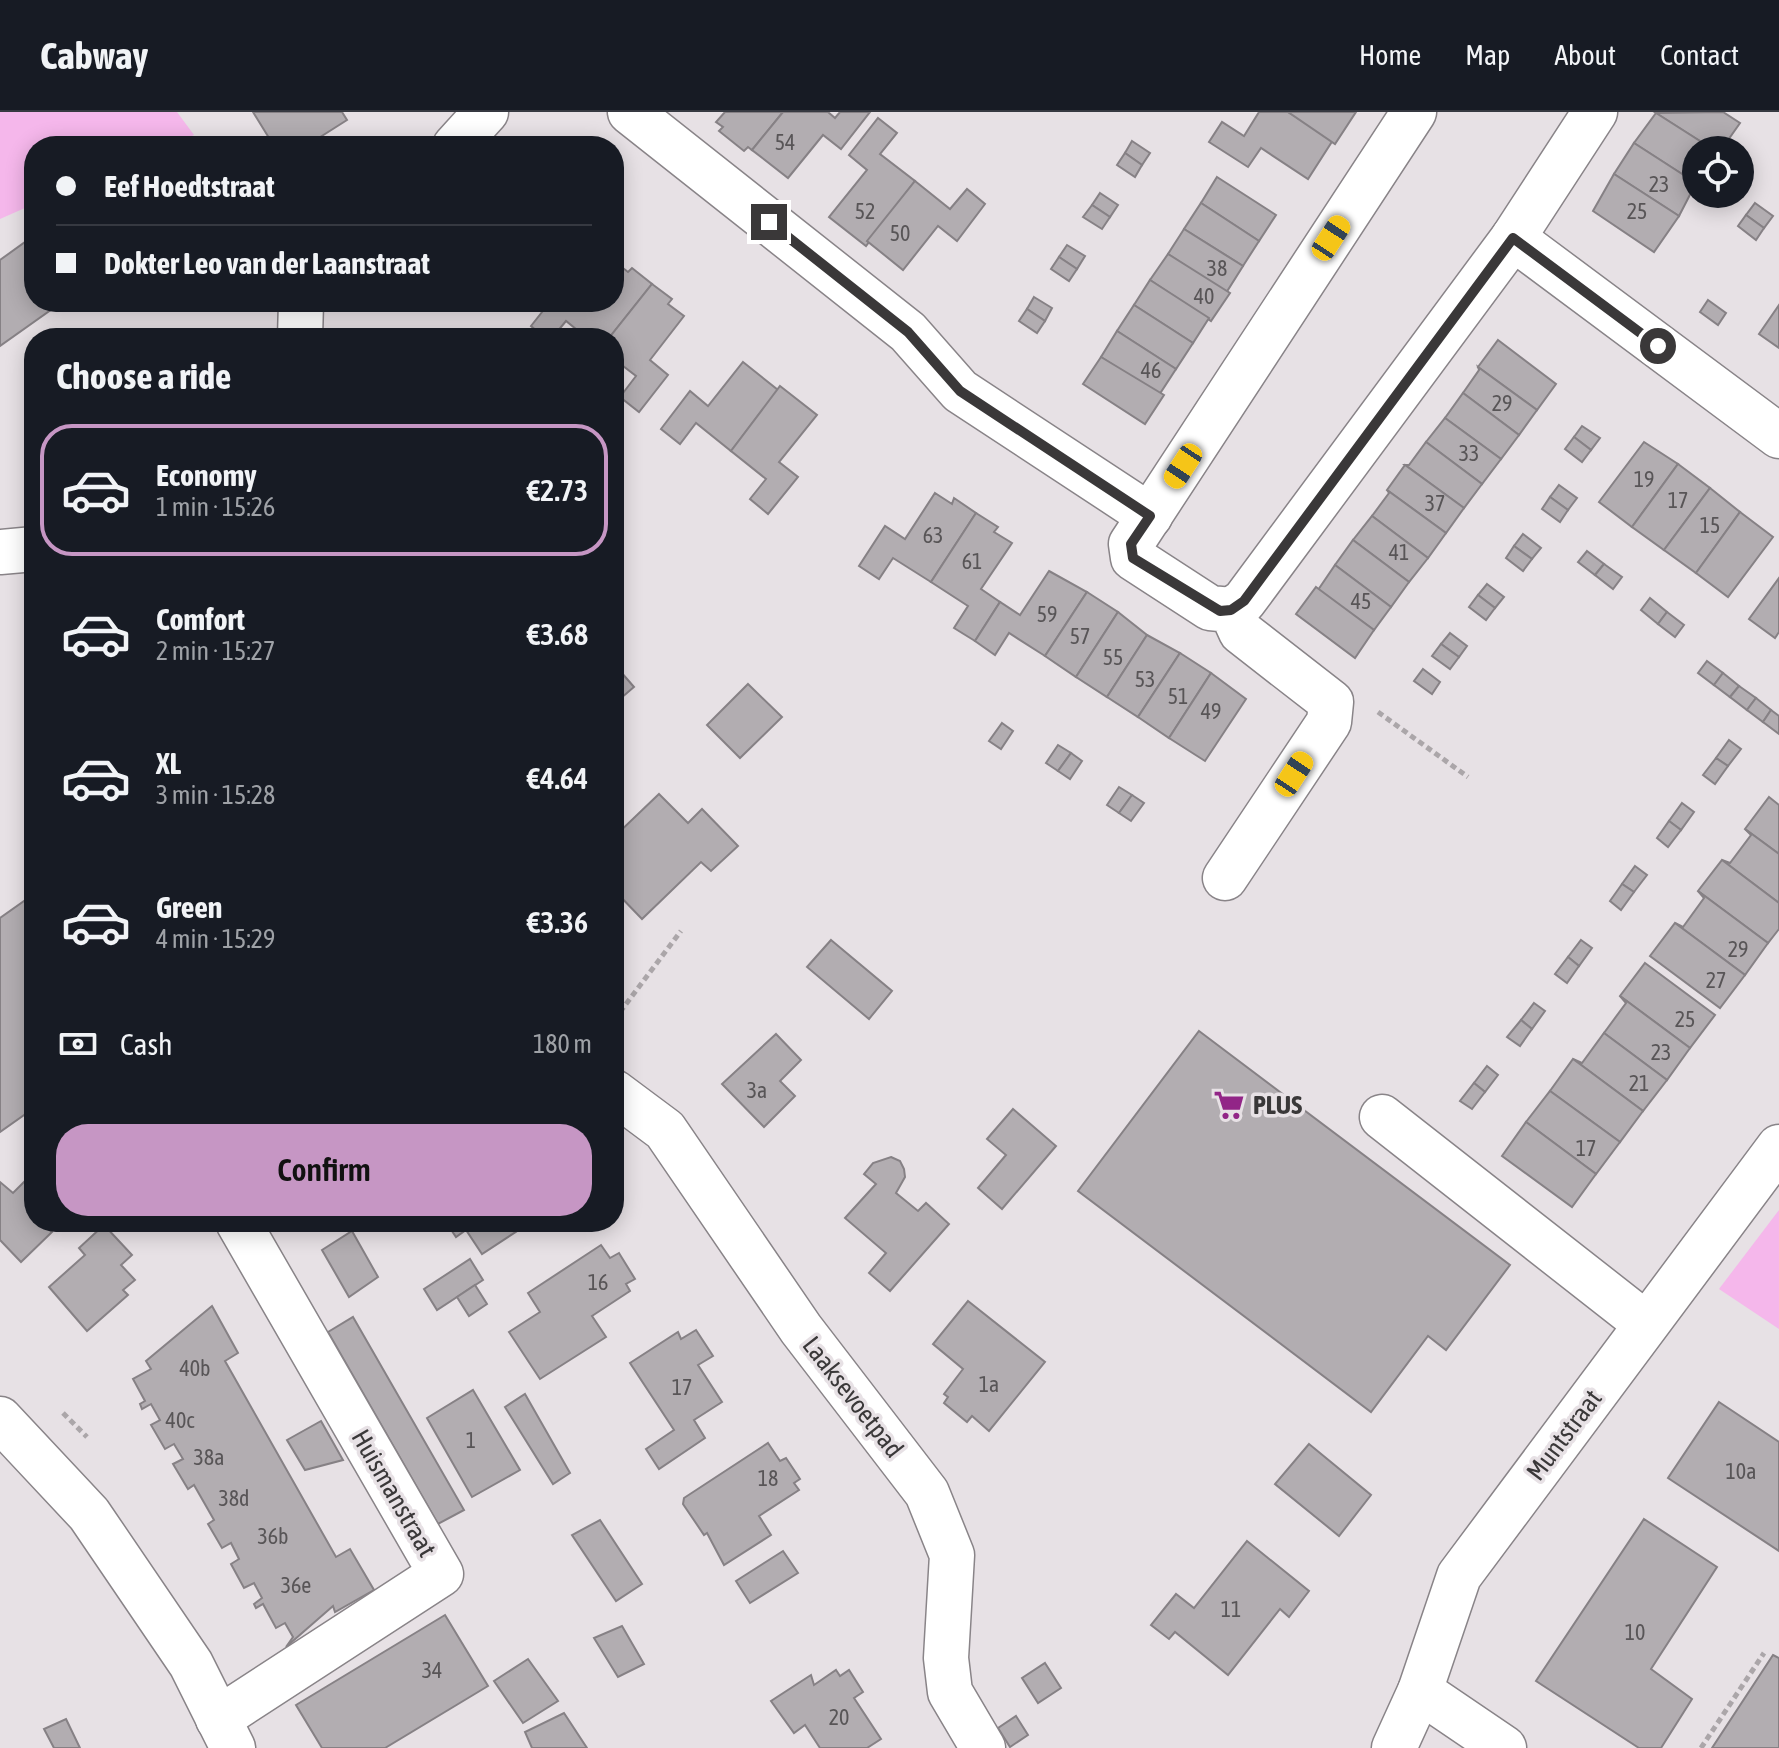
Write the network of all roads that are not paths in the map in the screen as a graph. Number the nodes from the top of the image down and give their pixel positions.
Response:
1 (486, 112) edge
2 (630, 112) edge
3 (1414, 112) edge
4 (1595, 112) edge
5 (464, 136) edge
6 (1513, 238) junction
7 (1779, 436) edge
8 (1150, 516) junction
9 (24, 550) edge
10 (0, 552) edge
11 (1231, 610) junction
12 (1225, 878) dead end
13 (624, 1099) edge
14 (1382, 1117) dead end
15 (1779, 1147) edge
16 (244, 1232) edge
17 (1646, 1324) junction
18 (0, 1419) edge
19 (1420, 1691) junction
20 (225, 1734) edge
21 (983, 1748) edge
22 (1394, 1748) edge
23 (1504, 1748) edge

1 - 5 street
2 - 8 street
3 - 8 street
4 - 6 street
6 - 7 street
6 - 11 street
8 - 11 street
9 - 10 street
11 - 12 street
13 - 21 street, Laaksevoetpad
14 - 17 street
15 - 17 street, Muntstraat
16 - 20 street, Huismanstraat
17 - 19 street, Muntstraat
18 - 20 street, Huismanstraat
19 - 22 street, Muntstraat
19 - 23 street

